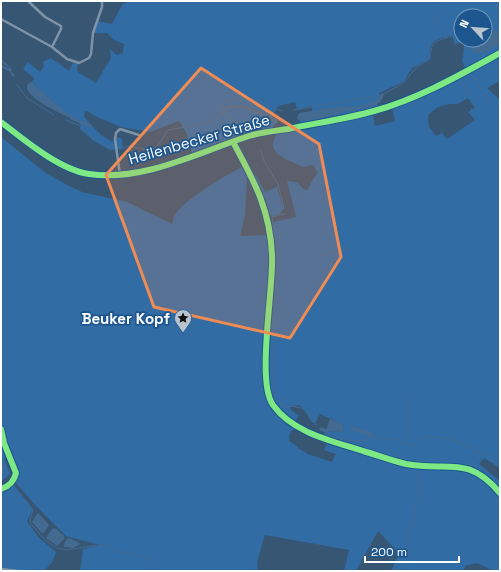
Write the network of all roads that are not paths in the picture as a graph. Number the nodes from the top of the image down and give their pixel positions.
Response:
1 (28, 1) edge
2 (102, 1) edge
3 (1, 19) edge
4 (52, 47) junction
5 (500, 53) edge
6 (1, 122) edge
7 (139, 135) dead end
8 (233, 142) junction
9 (120, 174) junction
10 (1, 429) edge
11 (1, 489) edge
12 (500, 493) edge
13 (1, 569) edge
14 (18, 571) edge

1 - 4 street
2 - 4 street
3 - 4 street
5 - 8 main road, Heilenbecker Straße
6 - 9 main road, Heilenbecker Straße
7 - 9 street, Heilenbecker Straße
8 - 9 main road, Heilenbecker Straße
8 - 12 street
10 - 11 street
13 - 14 street

